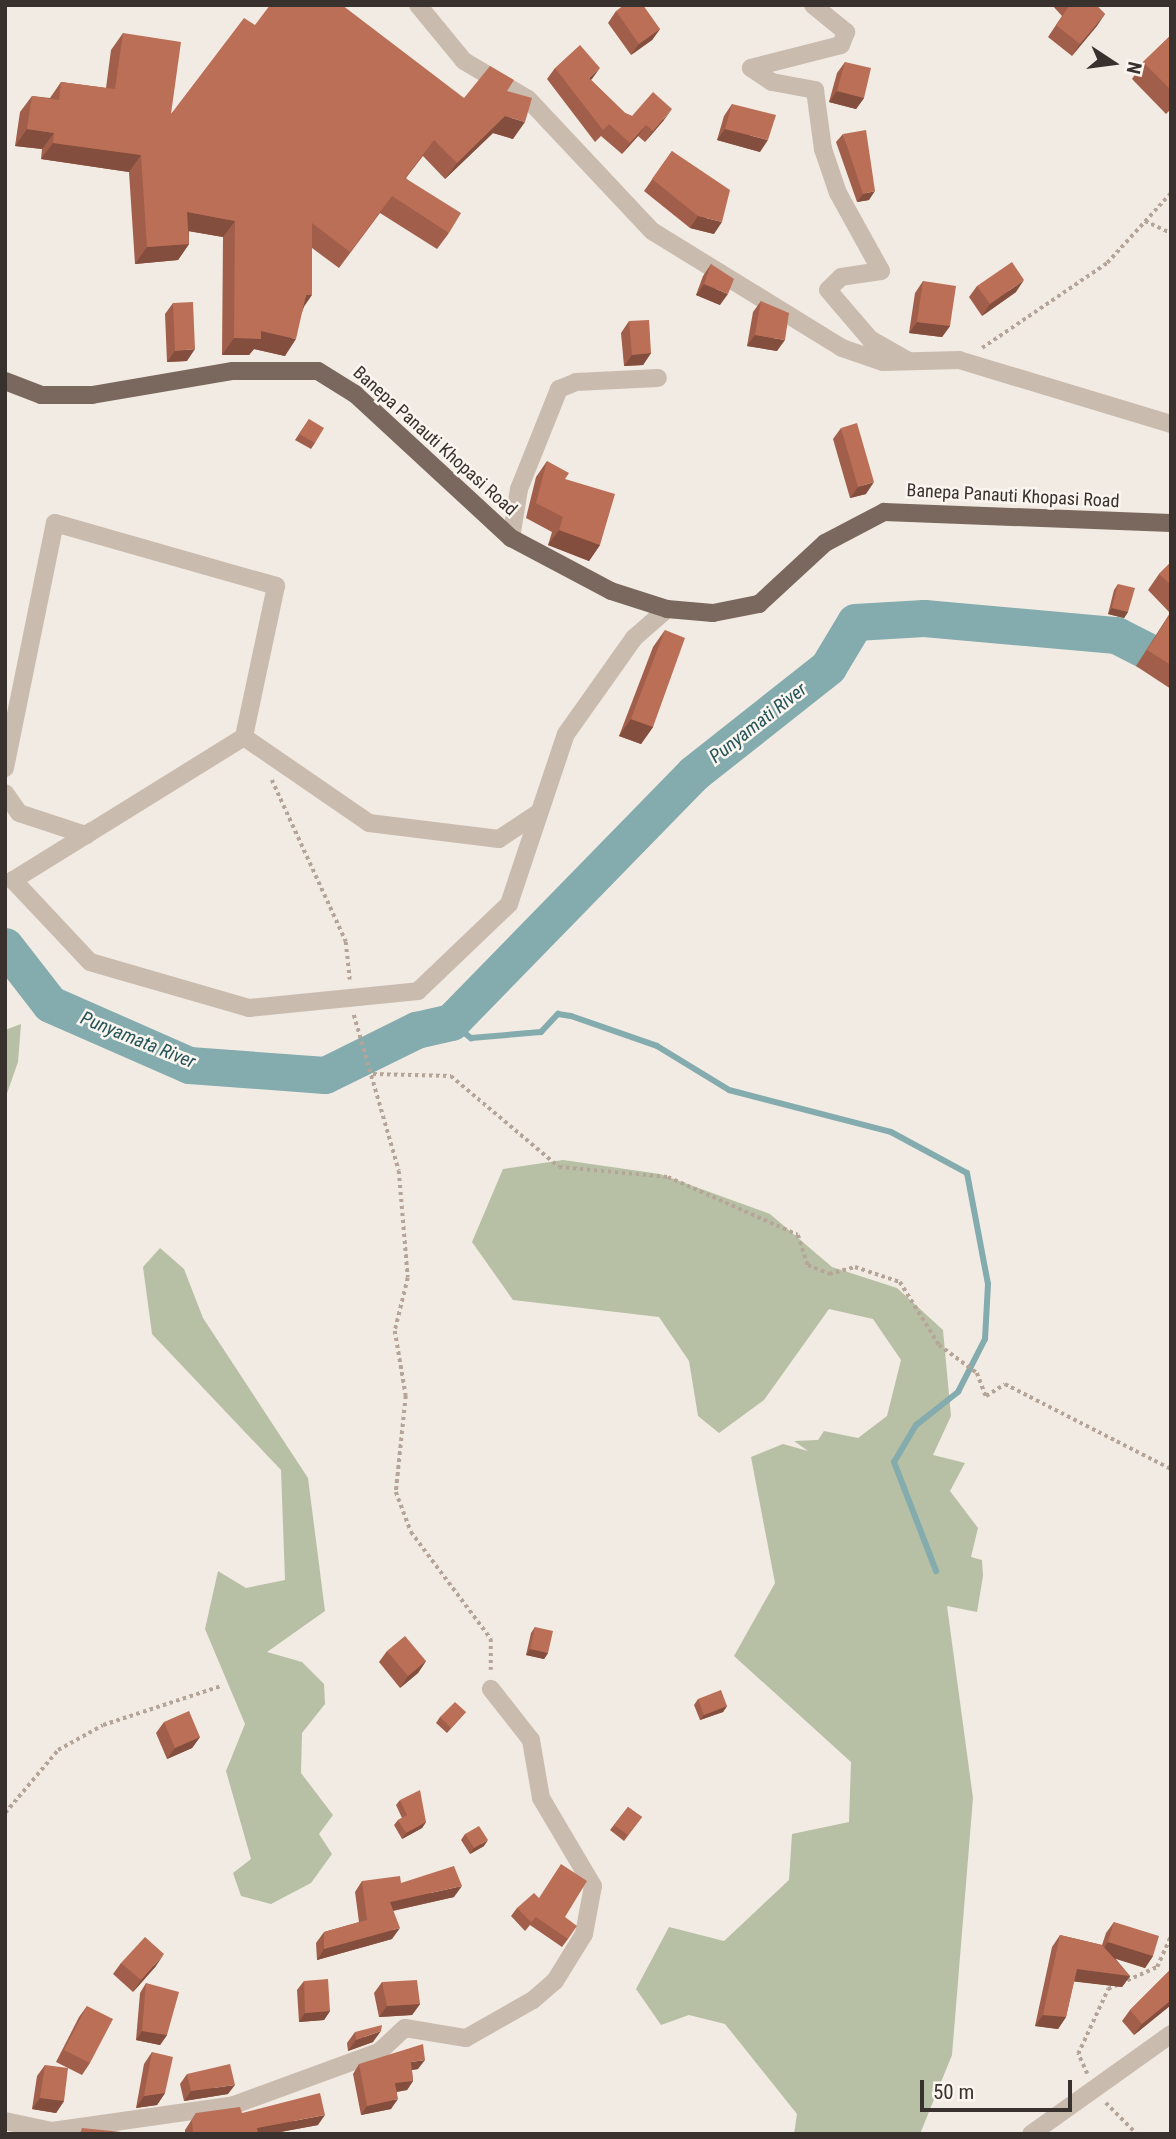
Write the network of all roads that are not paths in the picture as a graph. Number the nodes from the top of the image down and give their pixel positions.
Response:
1 (418, 5) edge
2 (813, 5) edge
3 (907, 360) junction
4 (658, 378) dead end
5 (5, 381) edge
6 (1171, 424) edge
7 (1171, 523) edge
8 (511, 538) junction
9 (667, 609) junction
10 (250, 742) junction
11 (5, 768) edge
12 (5, 793) edge
13 (538, 813) junction
14 (491, 1689) road end
15 (1171, 2034) edge
16 (5, 2121) edge
17 (1031, 2134) edge

1 - 3 street
2 - 3 street
3 - 6 street
4 - 8 street
5 - 8 main road, Banepa Panauti Khopasi Road
7 - 9 main road, Banepa Panauti Khopasi Road
8 - 9 main road, Banepa Panauti Khopasi Road
9 - 13 street
10 - 11 street
10 - 12 street
10 - 13 street
10 - 13 street
14 - 16 street
15 - 17 street

